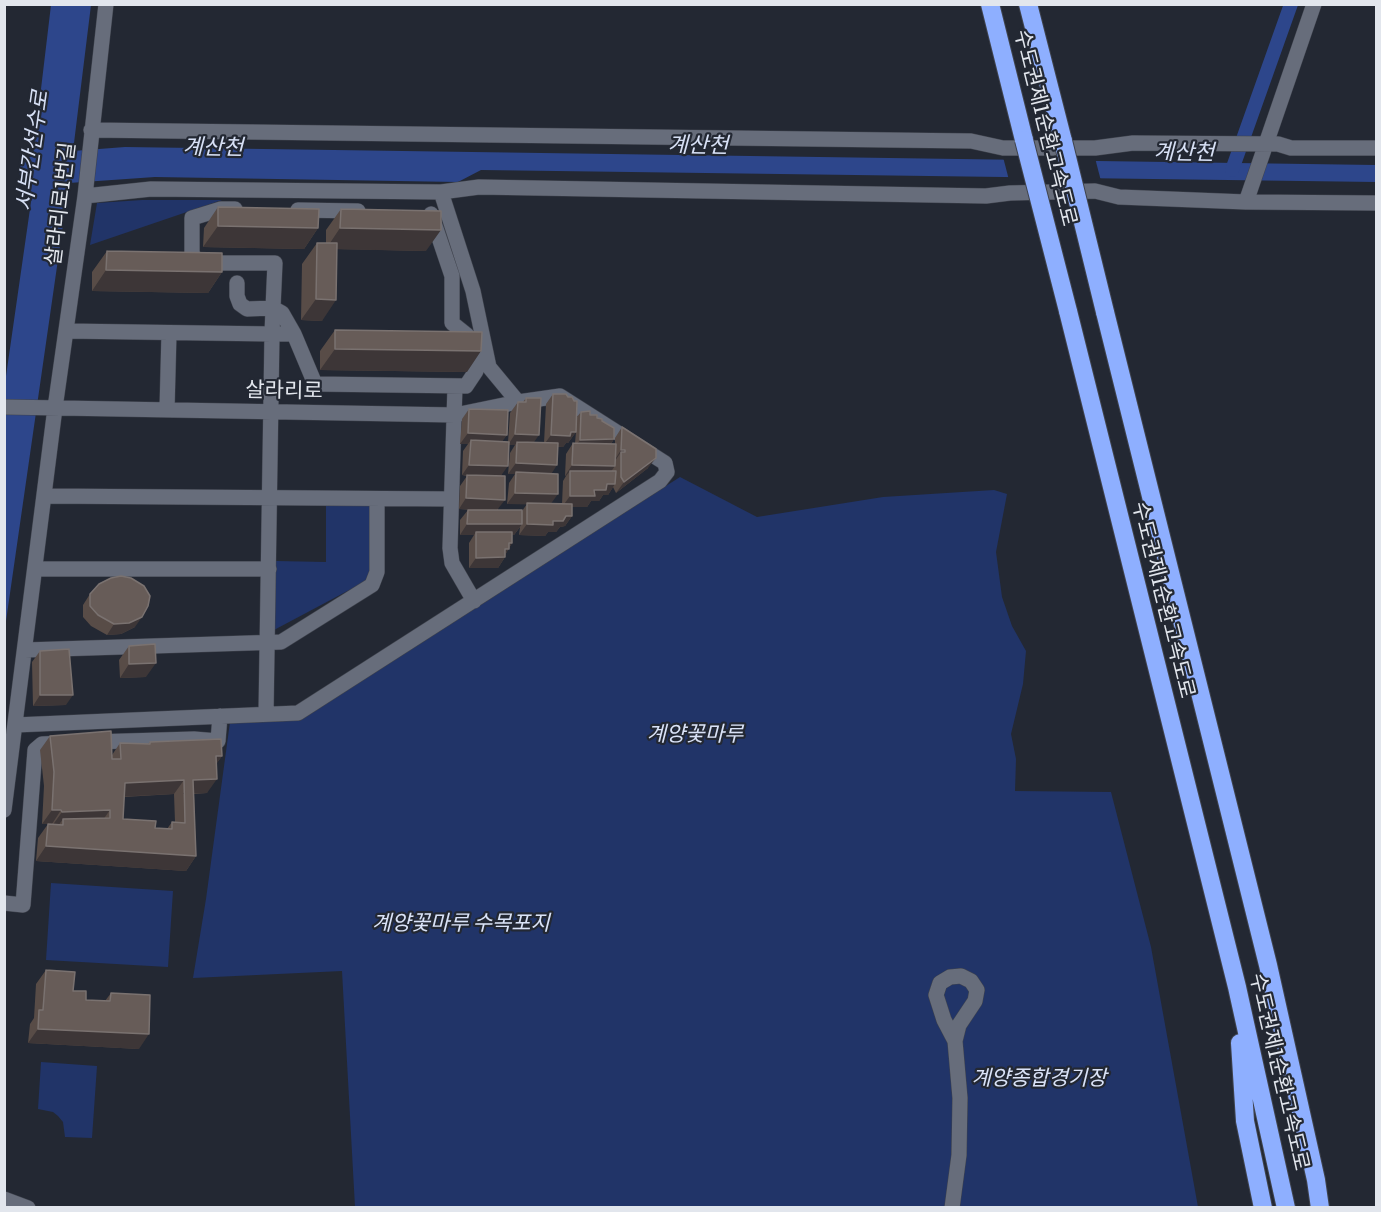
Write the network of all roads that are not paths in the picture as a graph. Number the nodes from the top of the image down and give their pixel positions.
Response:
1 (106, 4) edge
2 (1028, 4) edge
3 (1314, 4) edge
4 (990, 7) edge
5 (91, 130) junction
6 (1260, 146) junction
7 (1377, 148) edge
8 (85, 191) junction
9 (441, 192) junction
10 (1247, 200) junction
11 (1377, 203) edge
12 (244, 209) edge
13 (279, 210) edge
14 (372, 211) edge
15 (418, 211) edge
16 (237, 283) dead end
17 (273, 308) junction
18 (66, 331) junction
19 (169, 333) junction
20 (272, 334) junction
21 (294, 334) junction
22 (455, 386) junction
23 (518, 402) junction
24 (4, 407) edge
25 (51, 408) junction
26 (167, 410) junction
27 (271, 412) junction
28 (454, 415) junction
29 (44, 496) junction
30 (270, 498) junction
31 (377, 499) junction
32 (451, 499) junction
33 (35, 569) junction
34 (269, 569) junction
35 (474, 601) junction
36 (267, 642) junction
37 (25, 650) junction
38 (266, 714) junction
39 (220, 716) junction
40 (15, 725) junction
41 (4, 810) edge
42 (4, 903) edge
43 (1237, 987) junction
44 (955, 1041) dead end
45 (1316, 1180) junction
46 (4, 1199) edge
47 (28, 1208) edge
48 (952, 1208) edge
49 (1263, 1208) edge
50 (1286, 1208) edge
51 (1320, 1208) edge
52 (1326, 1208) edge

1 - 5 street, 살라리로1번길
2 - 45 highway, 수도권제1순환고속도로, bridge
3 - 6 street
4 - 43 highway, 수도권제1순환고속도로, bridge
5 - 6 street
5 - 8 street, 살라리로1번길
6 - 7 street
6 - 10 street
8 - 9 street
8 - 18 street, 살라리로1번길
9 - 10 street
9 - 23 street
10 - 11 street
12 - 17 street
13 - 14 street
15 - 22 street
16 - 17 street
17 - 20 street
17 - 21 street
18 - 19 street
18 - 25 street, 살라리로1번길
19 - 20 street
19 - 26 street
20 - 21 street
20 - 27 street
21 - 22 street
22 - 28 street
23 - 28 street, 살라리로
23 - 35 street, 살라리로
24 - 25 street, 살라리로
25 - 26 street, 살라리로
25 - 29 street, 살라리로1번길
26 - 27 street, 살라리로
27 - 28 street, 살라리로
27 - 30 street
28 - 32 street
29 - 30 street
29 - 33 street, 살라리로1번길
30 - 31 street
30 - 34 street
31 - 32 street
31 - 36 street
32 - 35 street
33 - 34 street
33 - 37 street, 살라리로1번길
34 - 36 street
35 - 38 street
36 - 37 street
36 - 38 street
37 - 40 street, 살라리로1번길
38 - 39 street
39 - 40 street
39 - 42 street
40 - 41 street, 살라리로1번길
43 - 49 highway
43 - 50 highway, 수도권제1순환고속도로
44 - 48 street
45 - 51 highway, 수도권제1순환고속도로
45 - 52 highway
46 - 47 street

